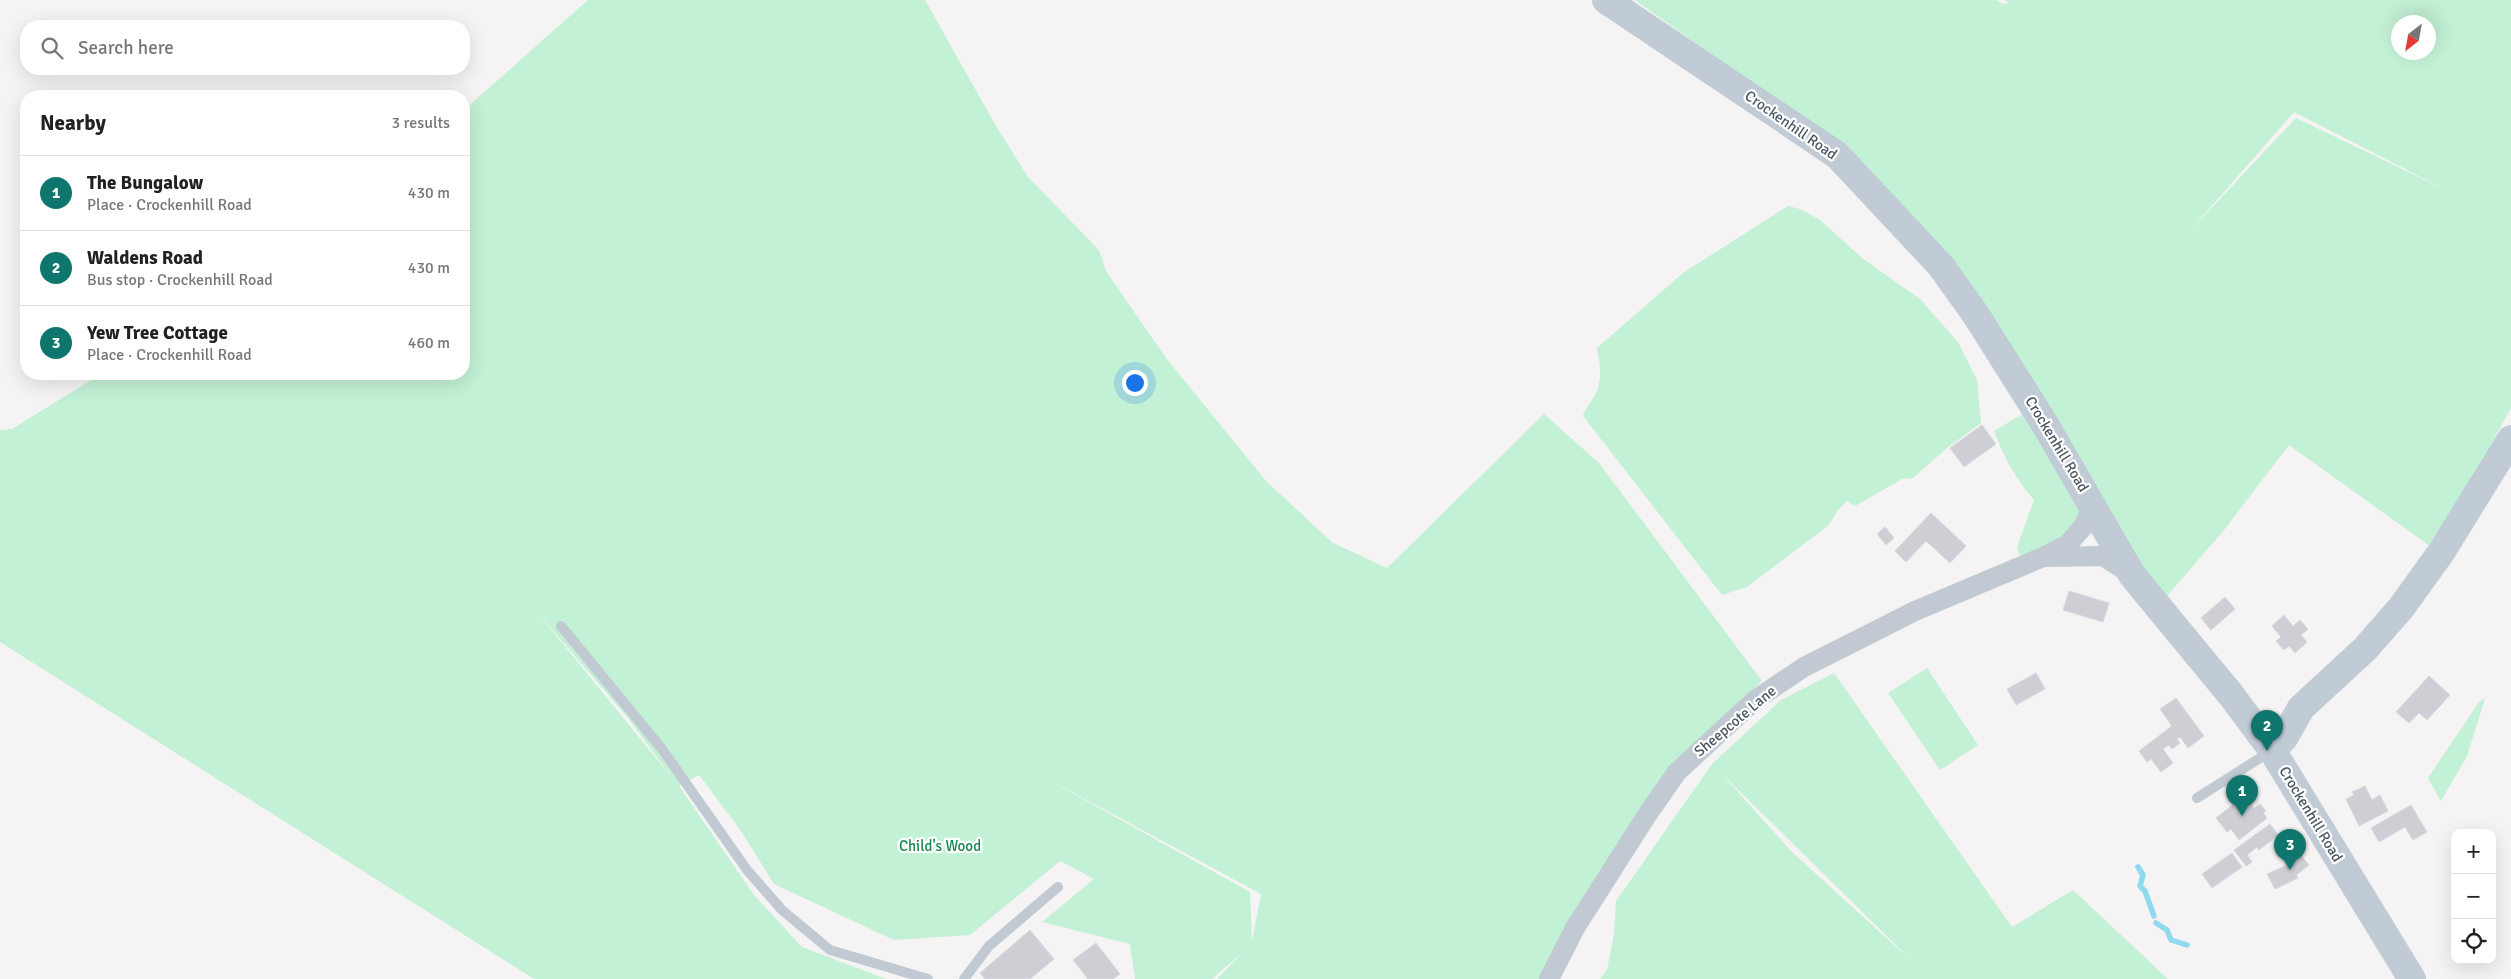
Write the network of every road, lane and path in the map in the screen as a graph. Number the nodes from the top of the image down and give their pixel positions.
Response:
1 (1606, 0) edge
2 (2511, 439) edge
3 (2093, 504) junction
4 (2043, 557) junction
5 (2132, 575) junction
6 (561, 626) dead end
7 (2301, 708) junction
8 (2248, 720) junction
9 (2272, 750) junction
10 (2196, 798) dead end
11 (1058, 887) dead end
12 (928, 979) edge
13 (964, 979) edge
14 (1549, 979) edge
15 (2412, 979) edge

1 - 3 main road, Crockenhill Road
2 - 7 main road
3 - 4 street, Sheepcote Lane
3 - 5 main road, Crockenhill Road
4 - 5 street, Sheepcote Lane
4 - 14 street, Sheepcote Lane
5 - 8 main road, Crockenhill Road
6 - 12 lane
7 - 8 main road
7 - 9 main road
8 - 9 main road, Crockenhill Road
9 - 10 lane
9 - 15 main road, Crockenhill Road
11 - 13 lane

